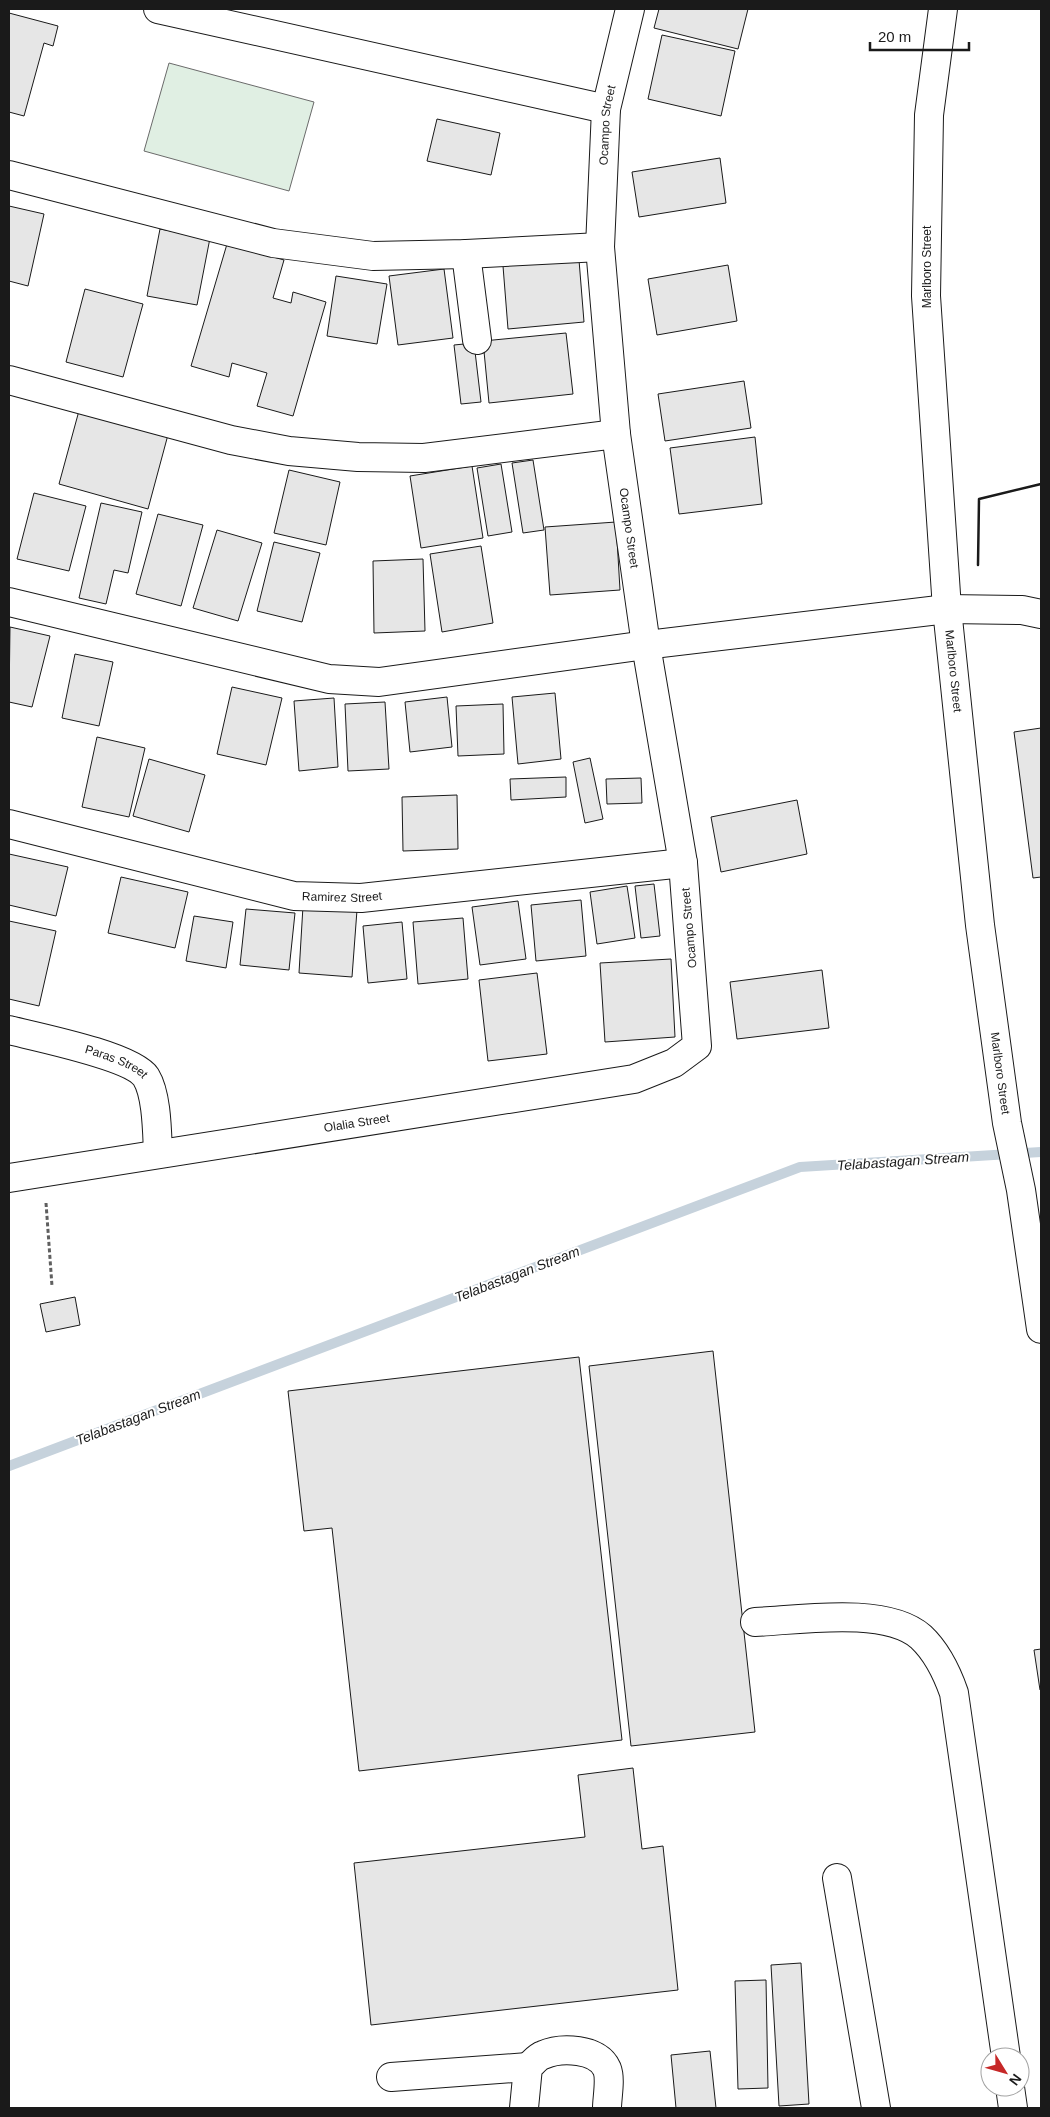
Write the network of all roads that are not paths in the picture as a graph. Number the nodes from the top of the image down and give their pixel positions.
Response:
1 (158, 9) edge
2 (630, 9) edge
3 (943, 9) edge
4 (606, 109) junction
5 (9, 175) edge
6 (600, 247) junction
7 (466, 254) junction
8 (477, 340) dead end
9 (9, 380) edge
10 (616, 434) junction
11 (9, 602) edge
12 (948, 609) junction
13 (1041, 614) edge
14 (646, 645) junction
15 (9, 824) edge
16 (683, 862) junction
17 (9, 1030) edge
18 (697, 1046) joint
19 (158, 1153) junction
20 (9, 1178) edge
21 (1041, 1329) edge
22 (755, 1622) dead end
23 (837, 1878) dead end
24 (1005, 2047) edge
25 (528, 2067) junction
26 (391, 2077) dead end
27 (524, 2108) edge
28 (608, 2108) edge
29 (876, 2108) edge

1 - 4 street
2 - 4 street, Ocampo Street
3 - 12 street, Marlboro Street
4 - 6 street, Ocampo Street
5 - 7 street
6 - 7 street
6 - 10 street, Ocampo Street
7 - 8 street
9 - 10 street
10 - 14 street, Ocampo Street
11 - 14 street
12 - 13 street
12 - 14 street
12 - 21 street, Marlboro Street
14 - 16 street, Ocampo Street
15 - 16 street, Ramirez Street
16 - 18 street, Ocampo Street
17 - 19 street, Paras Street
18 - 19 street, Olalia Street
19 - 20 street, Olalia Street
22 - 24 street
23 - 29 street
25 - 26 street
25 - 27 street
25 - 28 street

